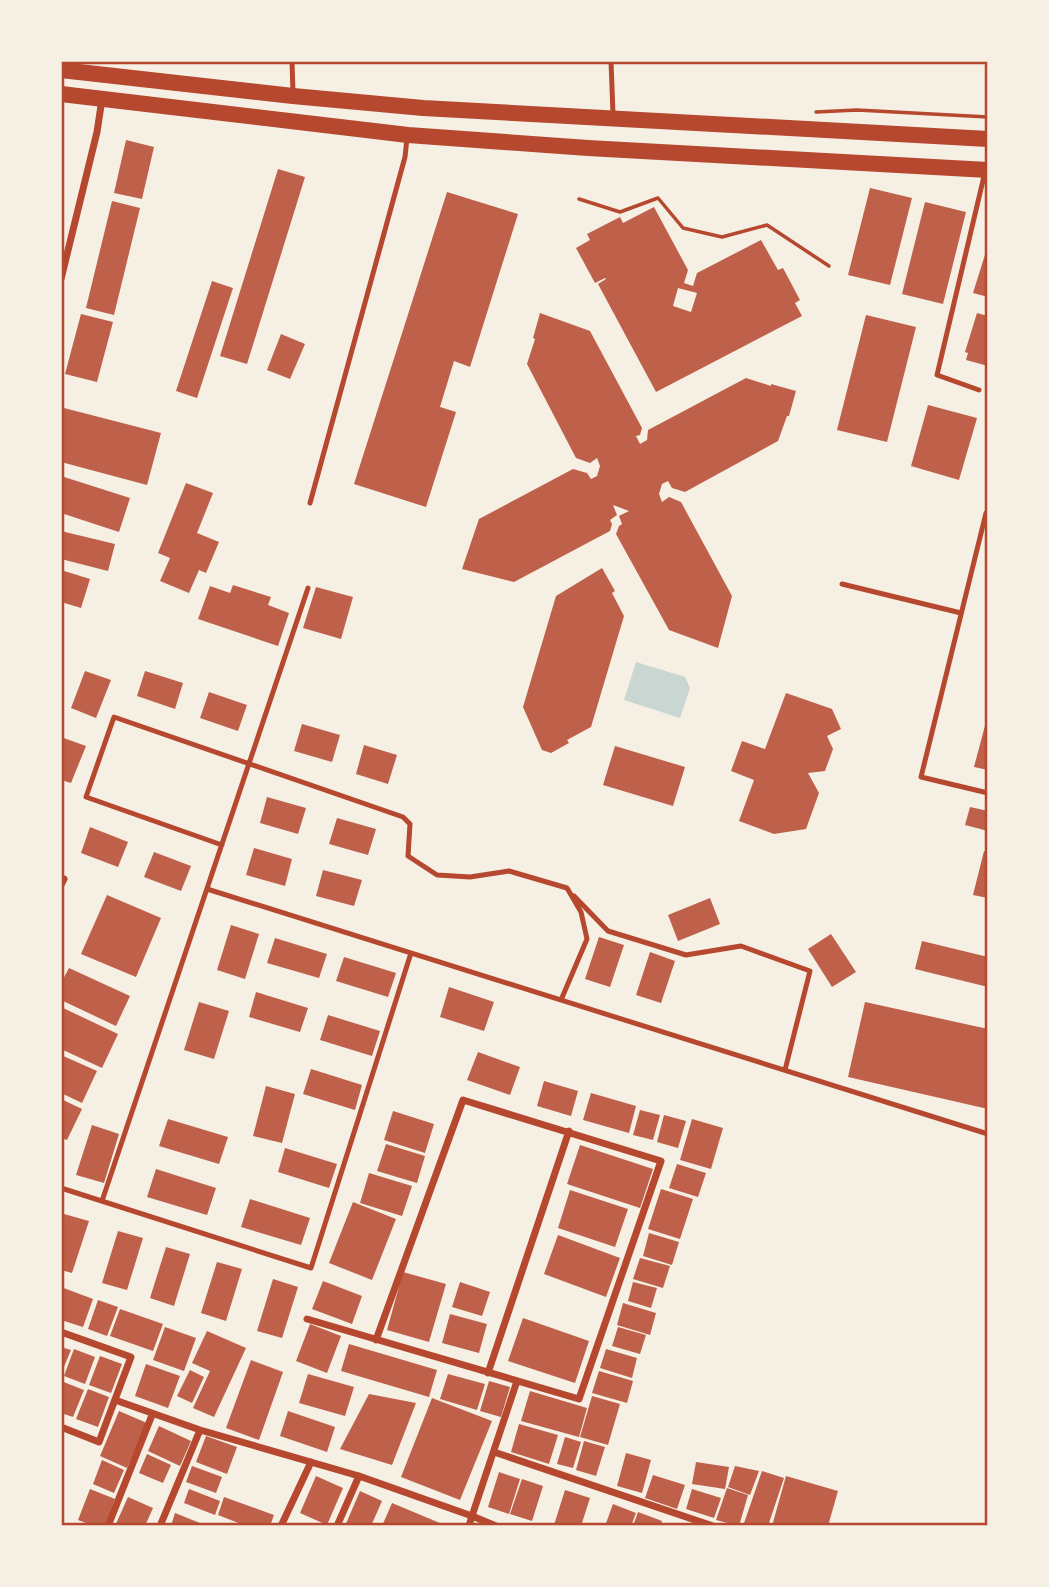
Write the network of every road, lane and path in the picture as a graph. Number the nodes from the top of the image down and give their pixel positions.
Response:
1 (292, 61) edge
2 (611, 61) edge
3 (61, 69) edge
4 (61, 94) edge
5 (293, 96) junction
6 (102, 98) junction
7 (814, 112) dead end
8 (988, 117) edge
9 (613, 118) junction
10 (408, 135) junction
11 (988, 139) edge
12 (986, 170) edge
13 (579, 199) dead end
14 (829, 266) dead end
15 (61, 279) edge
16 (979, 390) dead end
17 (310, 503) dead end
18 (988, 514) edge
19 (842, 584) dead end
20 (308, 588) dead end
21 (961, 613) junction
22 (249, 764) junction
23 (988, 793) edge
24 (222, 845) junction
25 (567, 888) junction
26 (207, 889) junction
27 (411, 953) junction
28 (561, 1000) junction
29 (785, 1070) junction
30 (569, 1131) junction
31 (988, 1134) edge
32 (61, 1188) edge
33 (102, 1201) junction
34 (307, 1319) dead end
35 (61, 1332) edge
36 (376, 1340) junction
37 (488, 1373) junction
38 (517, 1381) junction
39 (115, 1400) junction
40 (152, 1415) junction
41 (61, 1427) edge
42 (200, 1430) junction
43 (494, 1452) junction
44 (311, 1462) junction
45 (359, 1476) junction
46 (472, 1516) junction
47 (702, 1524) edge
48 (108, 1526) edge
49 (160, 1526) edge
50 (281, 1526) edge
51 (337, 1526) edge
52 (468, 1526) edge
53 (496, 1526) edge
54 (713, 1526) edge

1 - 5 lane
2 - 9 lane
3 - 5 main road
4 - 6 main road
5 - 9 main road
6 - 10 main road
6 - 15 street
7 - 8 path
9 - 11 main road
10 - 12 main road
10 - 17 lane
12 - 16 lane
13 - 14 path
18 - 21 lane
19 - 21 lane
20 - 22 lane
21 - 23 lane
22 - 24 lane
22 - 24 lane
22 - 25 lane
24 - 26 lane
25 - 28 lane
25 - 29 lane
26 - 27 lane
26 - 33 lane
27 - 28 lane
27 - 33 lane
28 - 29 lane
29 - 31 lane
30 - 36 street
30 - 37 street
30 - 38 street
32 - 33 lane
34 - 36 street
35 - 39 street
36 - 37 street
37 - 38 street
38 - 43 street
39 - 40 street
39 - 41 street
40 - 42 street
40 - 48 street
42 - 44 street
42 - 49 street
43 - 46 street
43 - 47 street
44 - 45 street
44 - 50 street
45 - 46 street
45 - 51 street
46 - 52 street
46 - 53 street
47 - 54 street

